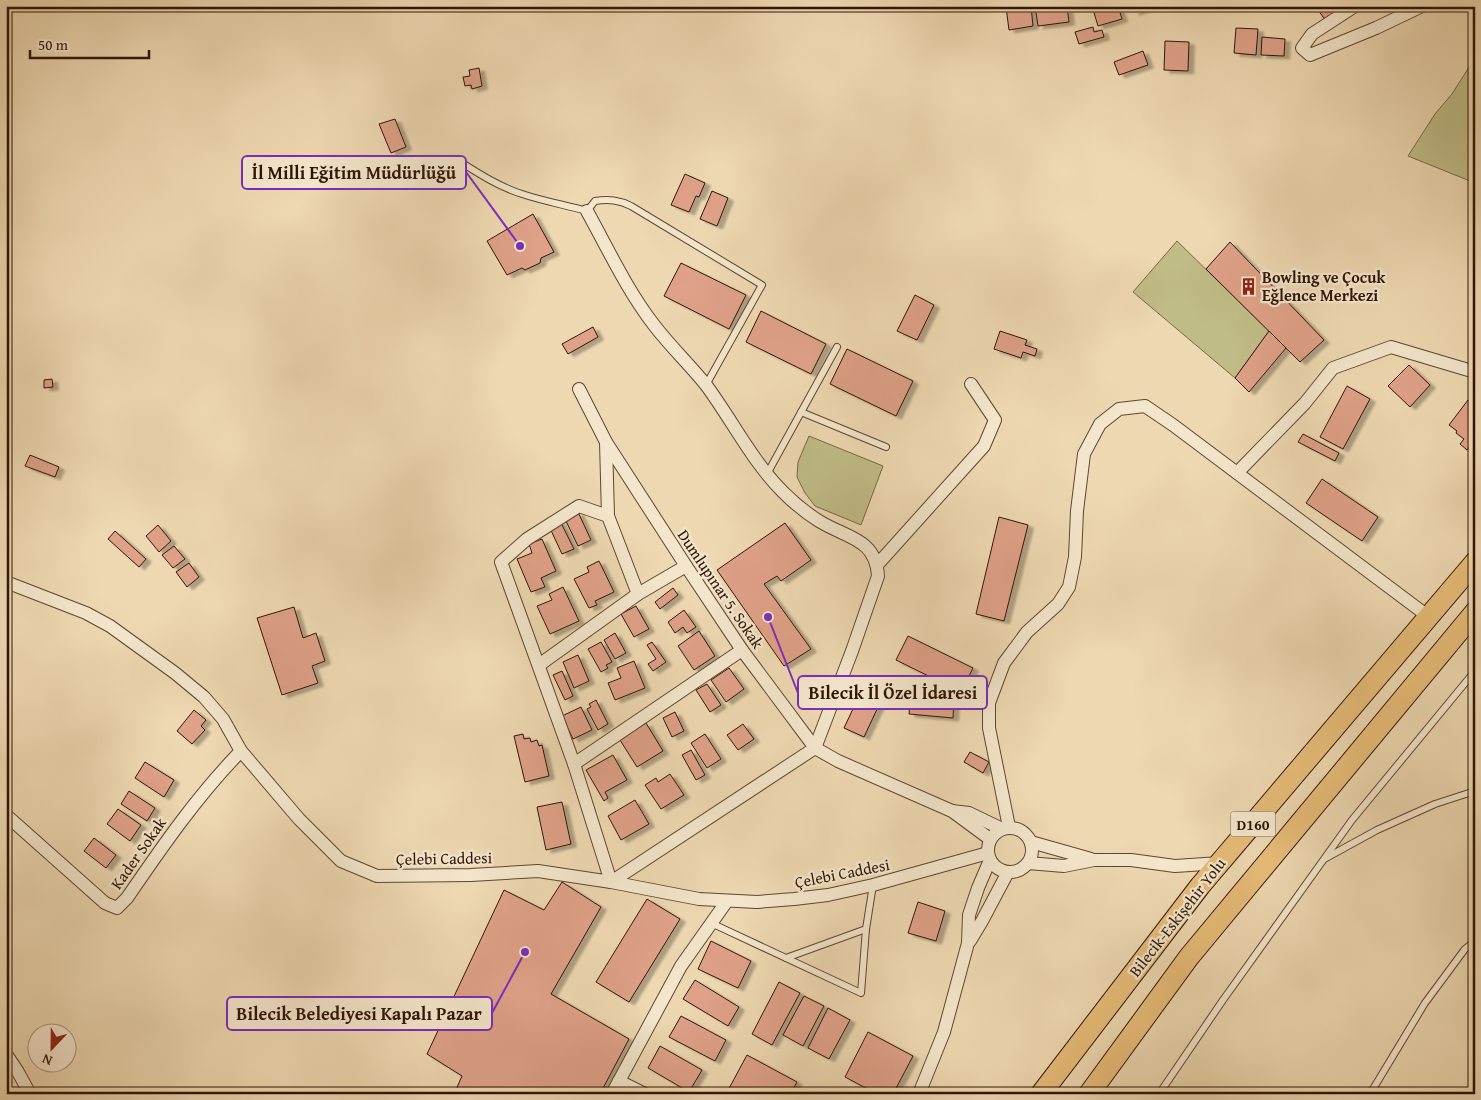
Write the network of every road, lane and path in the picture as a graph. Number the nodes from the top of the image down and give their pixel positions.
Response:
1 (1355, 6) edge
2 (1422, 6) edge
3 (462, 163) dead end
4 (587, 210) junction
5 (837, 347) dead end
6 (1475, 372) edge
7 (971, 384) dead end
8 (706, 386) junction
9 (579, 389) dead end
10 (801, 412) junction
11 (606, 442) junction
12 (886, 447) dead end
13 (1237, 473) junction
14 (767, 475) junction
15 (608, 516) junction
16 (1475, 562) edge
17 (877, 564) junction
18 (686, 566) junction
19 (6, 582) edge
20 (638, 594) junction
21 (1475, 612) edge
22 (1429, 617) junction
23 (742, 650) junction
24 (539, 665) junction
25 (1475, 671) edge
26 (815, 748) junction
27 (241, 751) junction
28 (574, 764) junction
29 (1475, 792) edge
30 (952, 811) junction
31 (6, 815) edge
32 (1006, 828) junction
33 (990, 839) junction
34 (1031, 842) junction
35 (989, 857) junction
36 (1324, 859) junction
37 (1094, 860) junction
38 (1028, 863) junction
39 (1220, 863) junction
40 (1008, 872) junction
41 (611, 882) junction
42 (874, 885) junction
43 (727, 901) junction
44 (711, 923) junction
45 (866, 929) junction
46 (1475, 941) edge
47 (968, 944) junction
48 (786, 958) junction
49 (6, 1054) edge
50 (619, 1081) junction
51 (30, 1094) edge
52 (612, 1094) edge
53 (645, 1094) edge
54 (919, 1094) edge
55 (1041, 1094) edge
56 (1089, 1094) edge
57 (1159, 1094) edge
58 (1370, 1094) edge

1 - 2 street
3 - 4 lane
4 - 8 street
4 - 8 lane
5 - 10 lane
6 - 13 street
7 - 17 street
8 - 14 street
9 - 11 street, Dumlupınar 5. Sokak
10 - 12 lane
10 - 14 lane
11 - 15 street
11 - 18 street, Dumlupınar 5. Sokak
13 - 22 street
13 - 32 street
14 - 17 street
15 - 20 street
15 - 24 street
16 - 22 main road, Bilecik-Eskişehir Yolu / D160
17 - 26 street
18 - 20 street
18 - 23 street, Dumlupınar 5. Sokak
19 - 27 street, Çelebi Caddesi
20 - 24 street
21 - 56 main road, Bilecik-Eskişehir Yolu / D160
22 - 39 main road, Bilecik-Eskişehir Yolu / D160
23 - 26 street, Dumlupınar 5. Sokak
23 - 28 street
24 - 28 street
25 - 36 lane
26 - 30 street, Dumlupınar 5. Sokak
26 - 41 street
27 - 31 street, Kader Sokak
27 - 41 street, Çelebi Caddesi
28 - 41 street
29 - 36 lane
30 - 32 street, Dumlupınar 5. Sokak
30 - 33 street, Dumlupınar 5. Sokak
32 - 33 street
32 - 34 street
33 - 35 street
34 - 37 street
34 - 38 street
35 - 40 street
35 - 42 street, Çelebi Caddesi
35 - 47 street
36 - 57 lane
37 - 38 street
37 - 39 street
38 - 40 street
39 - 55 main road, Bilecik-Eskişehir Yolu / D160
40 - 47 street
41 - 43 street, Çelebi Caddesi
42 - 43 street, Çelebi Caddesi
42 - 45 lane
43 - 44 street
44 - 48 lane
44 - 50 street
45 - 48 lane
45 - 48 lane
46 - 58 lane
47 - 54 street
49 - 51 street
50 - 52 street
50 - 53 street

